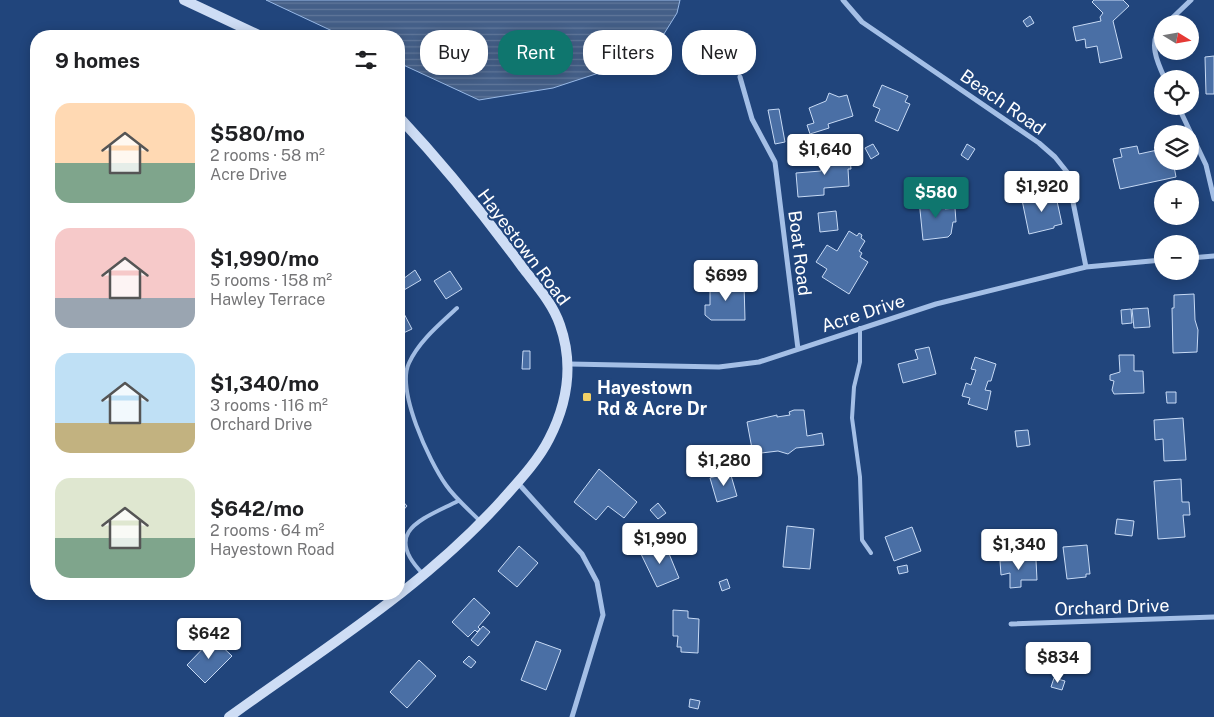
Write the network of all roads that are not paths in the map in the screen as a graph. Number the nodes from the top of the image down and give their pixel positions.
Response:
1 (184, 0) edge
2 (843, 0) edge
3 (1191, 0) edge
4 (1175, 15) edge
5 (248, 30) edge
6 (740, 77) dead end
7 (1182, 115) edge
8 (405, 123) edge
9 (1214, 199) edge
10 (1214, 256) edge
11 (1199, 257) edge
12 (1154, 261) edge
13 (1086, 267) junction
14 (456, 308) dead end
15 (860, 328) junction
16 (798, 349) junction
17 (570, 364) junction
18 (517, 483) junction
19 (458, 501) junction
20 (482, 522) junction
21 (871, 553) dead end
22 (424, 576) junction
23 (405, 590) edge
24 (391, 600) edge
25 (1214, 617) edge
26 (1011, 624) dead end
27 (229, 717) edge
28 (572, 717) edge

1 - 5 street
2 - 13 street, Beach Road
3 - 4 street
6 - 16 street, Boat Road
7 - 9 street
8 - 17 street, Hayestown Road
10 - 11 street
12 - 13 street, Acre Drive
13 - 15 street, Acre Drive
14 - 19 lane
15 - 16 street, Acre Drive
15 - 21 lane
16 - 17 street, Acre Drive
17 - 18 street, Hayestown Road
18 - 20 street, Hayestown Road
18 - 28 street
19 - 20 lane
19 - 22 lane
20 - 22 street, Hayestown Road
22 - 23 street, Hayestown Road
24 - 27 street, Hayestown Road
25 - 26 street, Orchard Drive

